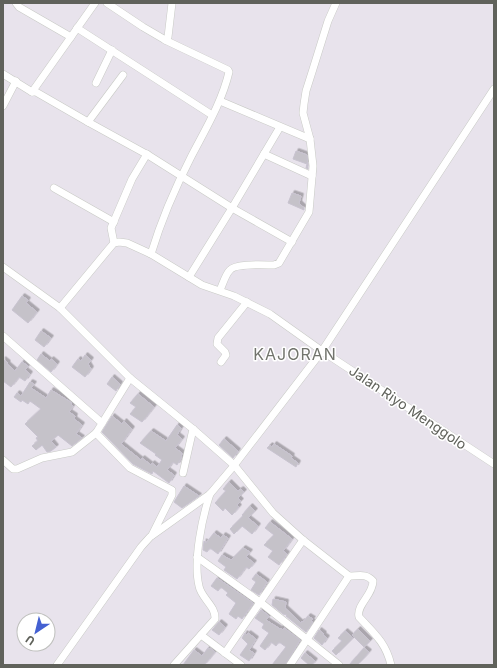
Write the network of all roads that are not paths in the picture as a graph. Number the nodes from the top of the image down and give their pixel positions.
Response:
1 (16, 3) edge
2 (95, 3) edge
3 (107, 3) edge
4 (172, 3) edge
5 (336, 3) edge
6 (77, 28) junction
7 (71, 37) junction
8 (166, 40) junction
9 (112, 50) junction
10 (3, 74) edge
11 (124, 75) dead end
12 (16, 81) junction
13 (96, 83) dead end
14 (494, 89) edge
15 (32, 92) junction
16 (220, 101) junction
17 (3, 106) edge
18 (212, 115) junction
19 (88, 122) junction
20 (280, 127) junction
21 (310, 138) junction
22 (147, 154) junction
23 (264, 154) junction
24 (181, 176) junction
25 (312, 176) junction
26 (54, 188) dead end
27 (232, 208) junction
28 (114, 222) junction
29 (292, 242) junction
30 (114, 243) junction
31 (151, 254) junction
32 (3, 267) edge
33 (189, 277) junction
34 (220, 290) junction
35 (247, 302) junction
36 (62, 305) junction
37 (3, 336) edge
38 (322, 351) junction
39 (221, 362) dead end
40 (130, 379) junction
41 (102, 423) junction
42 (192, 429) junction
43 (96, 434) junction
44 (3, 460) edge
45 (494, 464) edge
46 (231, 469) junction
47 (184, 473) dead end
48 (210, 494) junction
49 (151, 537) junction
50 (303, 540) junction
51 (197, 557) junction
52 (349, 576) junction
53 (260, 602) junction
54 (201, 635) junction
55 (307, 640) junction
56 (225, 653) junction
57 (57, 665) edge
58 (174, 665) edge
59 (241, 665) edge
60 (290, 665) edge
61 (339, 665) edge
62 (391, 665) edge

1 - 7 street
2 - 6 street
3 - 8 street
4 - 8 street
5 - 21 street
6 - 7 street
6 - 9 street
7 - 15 street
8 - 16 street
9 - 13 street
9 - 18 street
10 - 12 street
11 - 19 street
12 - 15 street
12 - 17 street
14 - 38 street
15 - 19 street
16 - 18 street
16 - 20 street
18 - 24 street
19 - 22 street
20 - 21 street
20 - 23 street
21 - 25 street
22 - 24 street
22 - 28 street
23 - 25 street
23 - 27 street
24 - 27 street
24 - 31 street
25 - 29 street
26 - 28 street
27 - 29 street
27 - 33 street
28 - 30 street
29 - 34 street
30 - 31 street, Jalan Riyo Menggolo
30 - 36 street
31 - 33 street, Jalan Riyo Menggolo
32 - 36 street
33 - 34 street, Jalan Riyo Menggolo
34 - 35 street, Jalan Riyo Menggolo
35 - 38 street, Jalan Riyo Menggolo
35 - 39 street
36 - 40 street
37 - 41 street
38 - 45 street, Jalan Riyo Menggolo
38 - 46 street
40 - 41 street
40 - 42 street
41 - 43 street
42 - 46 street
42 - 47 street
43 - 44 street
43 - 49 street
46 - 48 street
46 - 50 street
48 - 49 street
48 - 51 street
49 - 57 street
50 - 52 street
50 - 53 street
51 - 53 street
51 - 54 street
52 - 55 street
52 - 62 street
53 - 55 street
53 - 56 street
54 - 56 street
54 - 58 street
55 - 60 street
55 - 61 street
56 - 59 street

